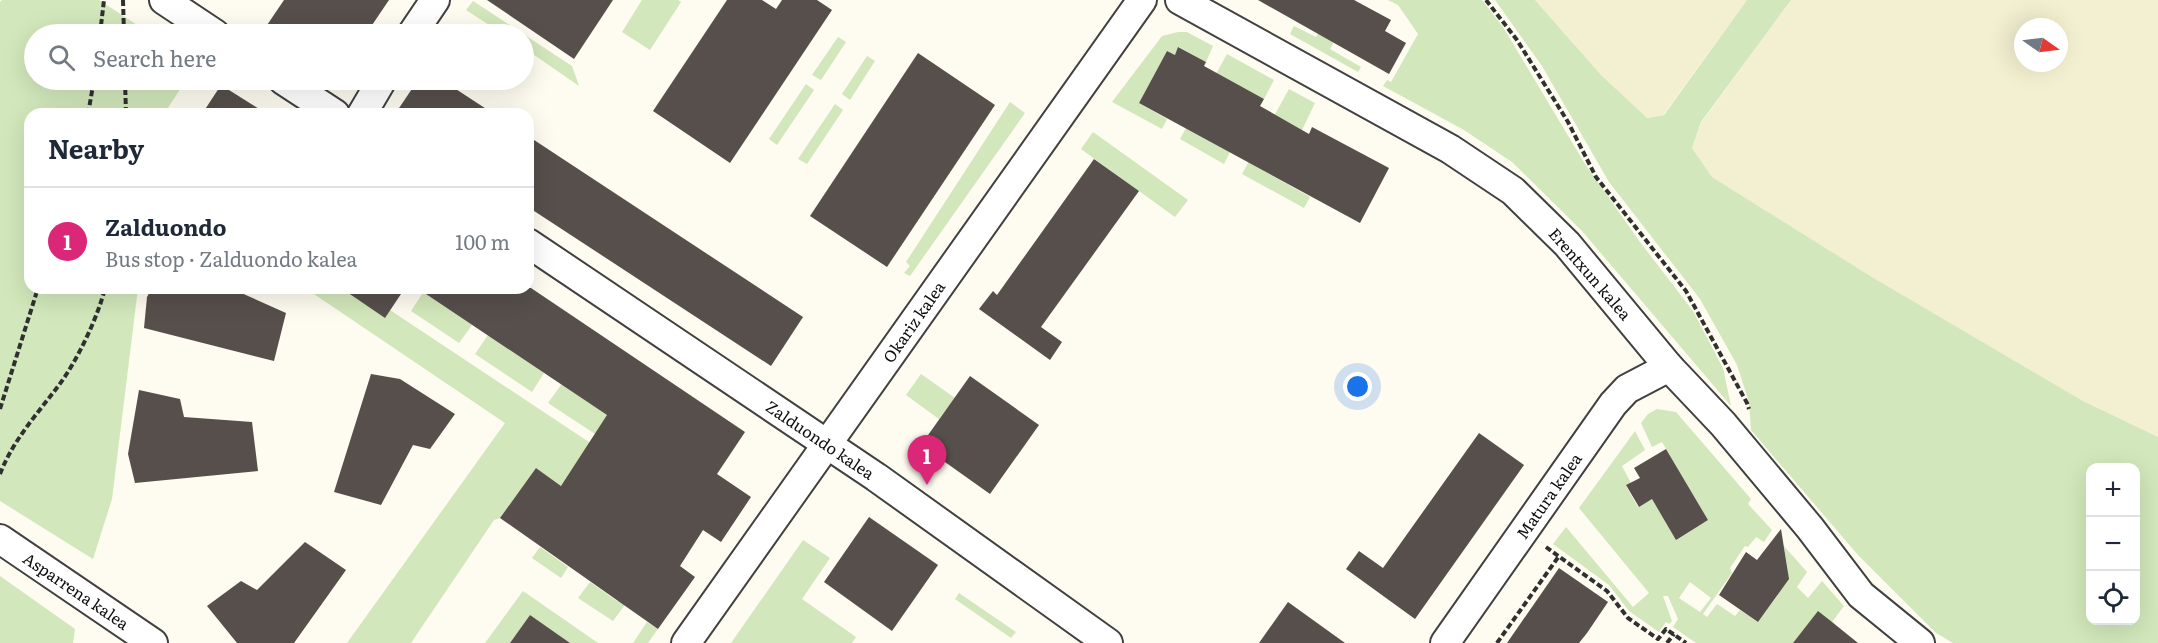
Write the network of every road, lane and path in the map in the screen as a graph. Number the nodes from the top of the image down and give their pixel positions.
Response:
1 (104, 0) edge
2 (123, 0) edge
3 (164, 0) edge
4 (435, 0) edge
5 (1142, 0) edge
6 (1180, 0) edge
7 (1486, 0) edge
8 (101, 24) edge
9 (124, 24) edge
10 (200, 24) edge
11 (419, 24) edge
12 (92, 90) edge
13 (125, 90) edge
14 (298, 90) edge
15 (376, 90) edge
16 (89, 108) edge
17 (126, 108) edge
18 (326, 108) edge
19 (366, 108) edge
20 (534, 247) edge
21 (36, 294) edge
22 (103, 294) edge
23 (1669, 367) junction
24 (0, 409) edge
25 (1749, 413) dead end
26 (828, 445) junction
27 (0, 474) edge
28 (0, 539) edge
29 (1542, 545) dead end
30 (1559, 556) junction
31 (1674, 634) junction
32 (153, 643) edge
33 (686, 643) edge
34 (1108, 643) edge
35 (1445, 643) edge
36 (1497, 643) edge
37 (1667, 643) edge
38 (1686, 643) edge
39 (1920, 643) edge

1 - 8 path
2 - 9 path
3 - 10 street
4 - 11 street
5 - 26 street, Okariz kalea
6 - 23 street, Erentxun kalea
7 - 25 path
12 - 16 path
13 - 17 path
14 - 18 street
15 - 19 street
20 - 26 street, Zalduondo kalea
21 - 24 path
22 - 27 path
23 - 35 street, Matura kalea
23 - 39 street, Erentxun kalea
26 - 33 street, Okariz kalea
26 - 34 street, Zalduondo kalea
28 - 32 street, Asparrena kalea
29 - 30 path
30 - 31 path
30 - 36 path
31 - 37 path
31 - 38 path

